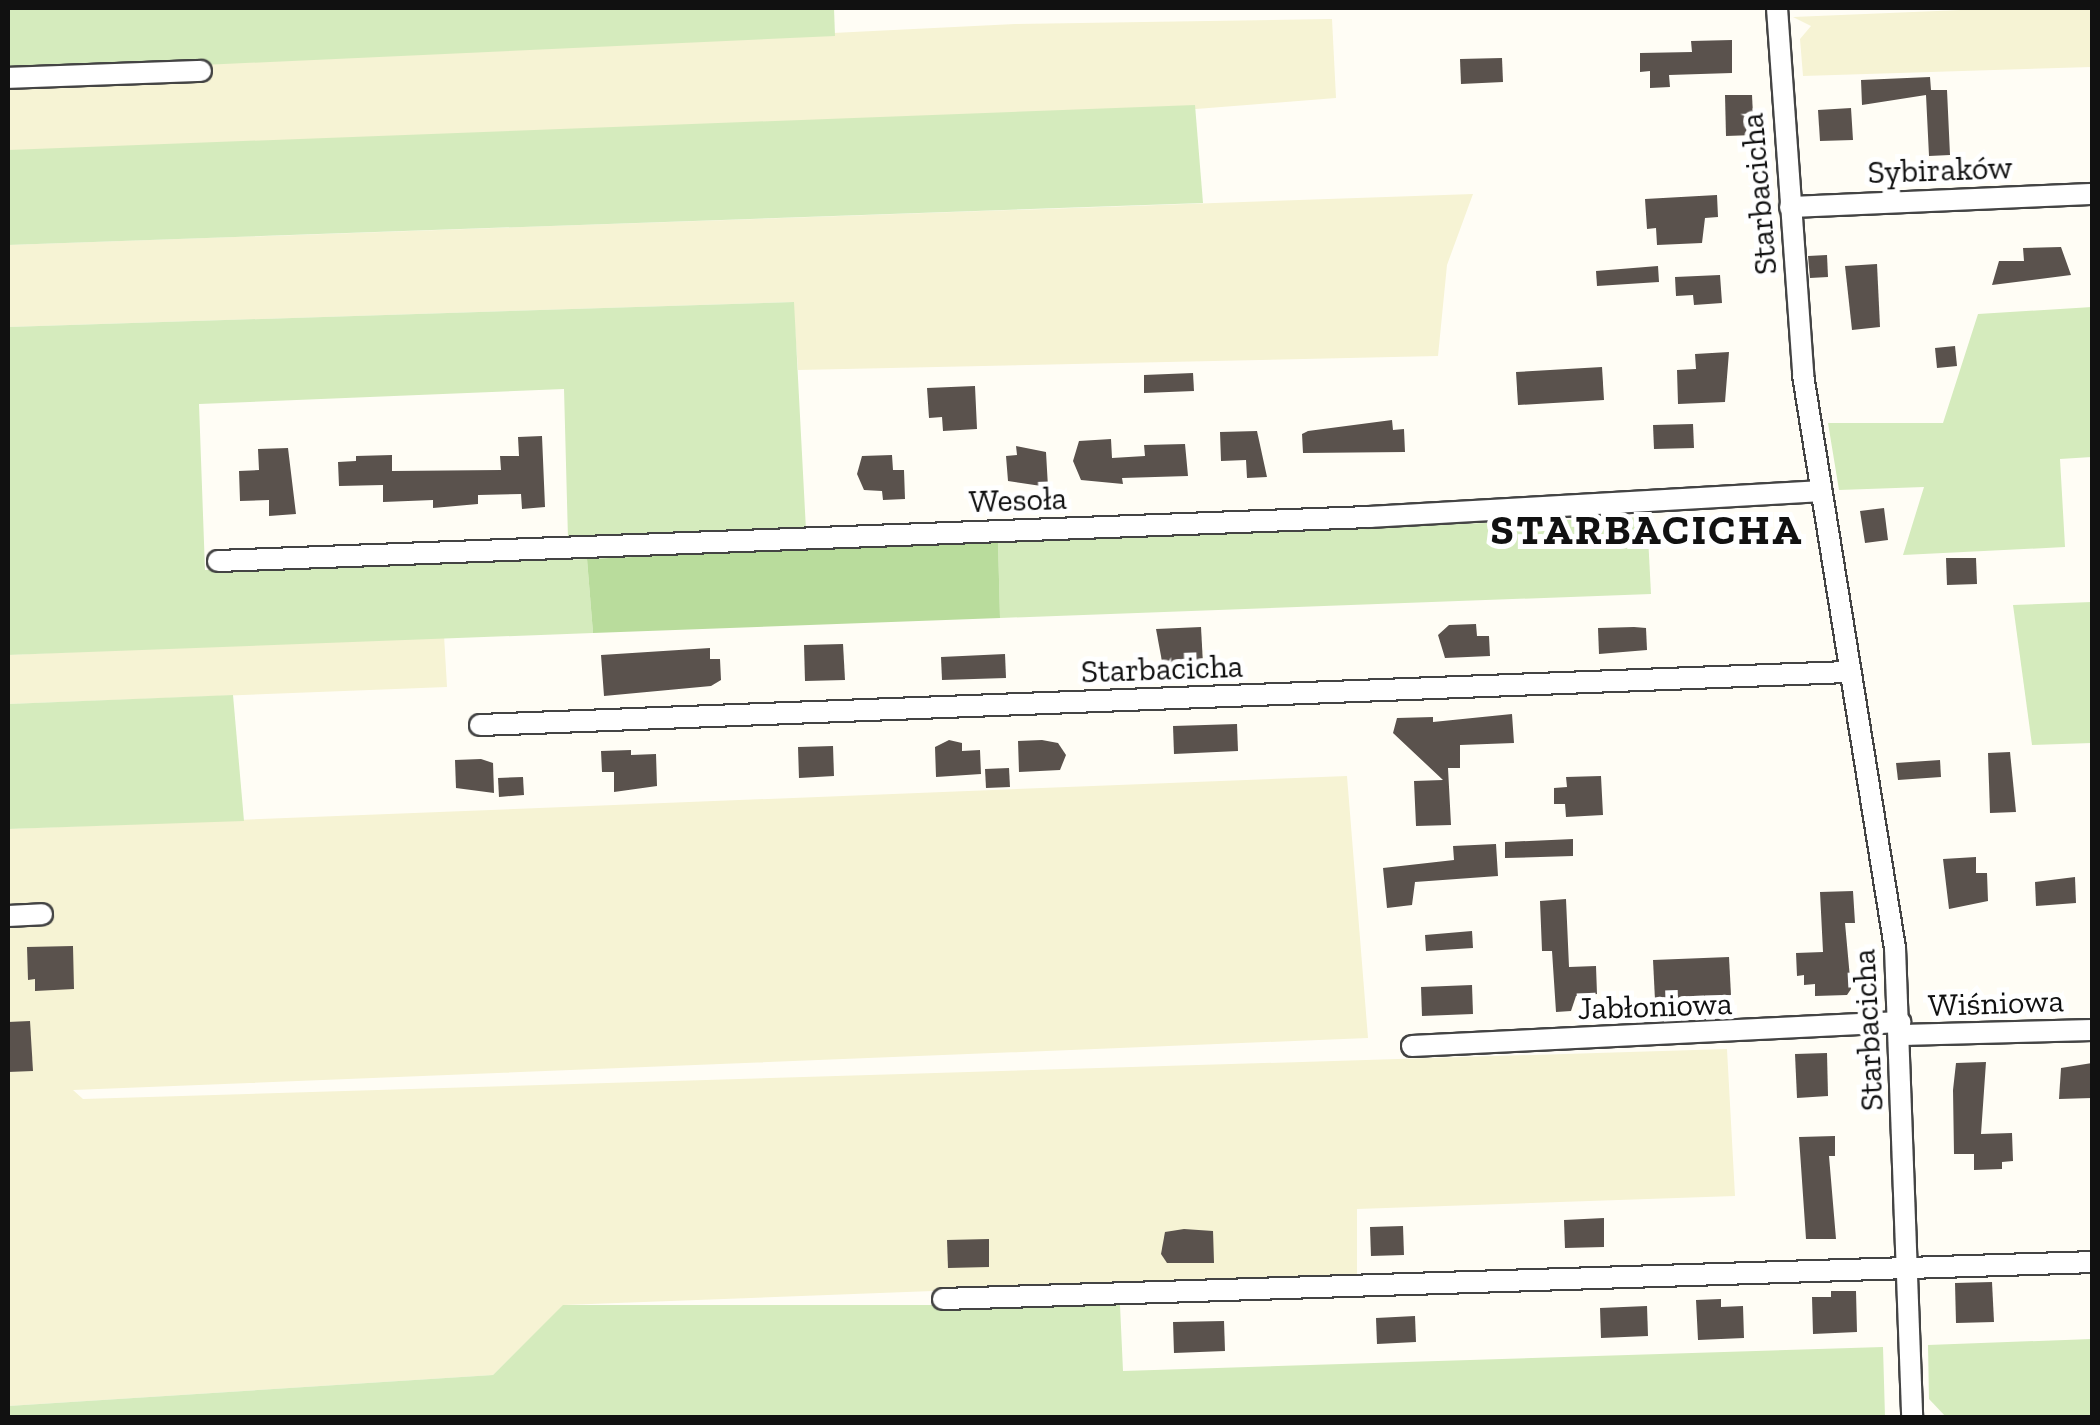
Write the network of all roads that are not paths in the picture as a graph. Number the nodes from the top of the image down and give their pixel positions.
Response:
1 (1777, 8) edge
2 (201, 71) dead end
3 (8, 78) edge
4 (2092, 194) edge
5 (1790, 207) junction
6 (1820, 491) junction
7 (218, 561) dead end
8 (1846, 672) junction
9 (480, 725) dead end
10 (42, 914) dead end
11 (8, 916) edge
12 (1901, 1029) junction
13 (2092, 1030) edge
14 (1412, 1046) dead end
15 (2092, 1262) edge
16 (1908, 1268) junction
17 (943, 1299) dead end
18 (1912, 1418) edge

1 - 5 street, Starbacicha
2 - 3 street
4 - 5 street, Sybiraków
5 - 6 street, Starbacicha
6 - 7 street, Wesoła
6 - 8 street, Starbacicha
8 - 9 street, Starbacicha
8 - 12 street, Starbacicha
10 - 11 street
12 - 13 street, Wiśniowa
12 - 14 street, Jabłoniowa
12 - 16 street, Starbacicha
15 - 16 street
16 - 17 street
16 - 18 street, Starbacicha

